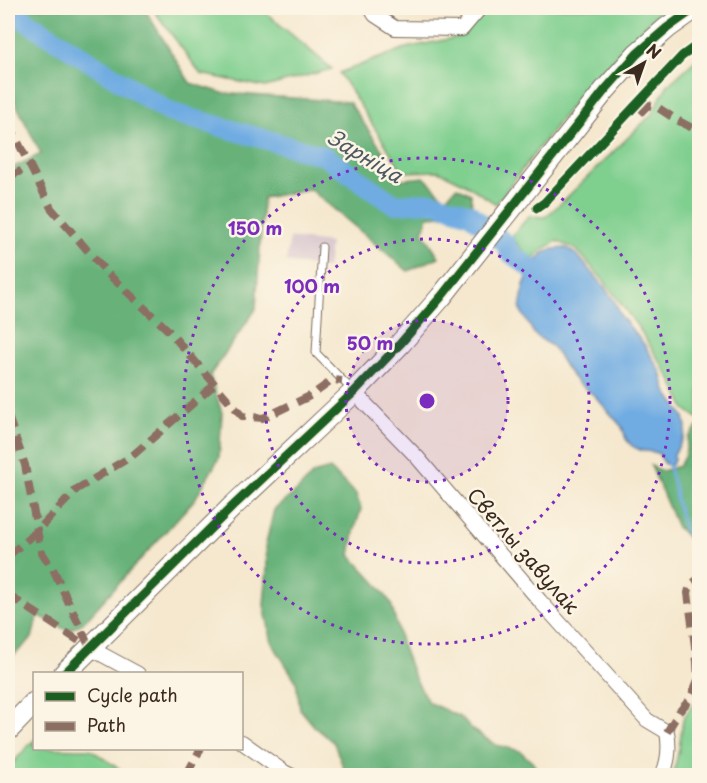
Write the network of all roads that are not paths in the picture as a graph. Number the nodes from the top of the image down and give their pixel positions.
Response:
1 (371, 8) edge
2 (480, 8) edge
3 (695, 8) edge
4 (322, 247) dead end
5 (363, 401) junction
6 (90, 648) junction
7 (66, 672) edge
8 (134, 672) edge
9 (33, 704) edge
10 (8, 730) edge
11 (243, 743) edge
12 (292, 776) edge
13 (662, 776) edge

1 - 2 street
3 - 5 main road
4 - 5 lane
5 - 6 main road
5 - 13 street, Светлы завулак
6 - 7 main road
6 - 8 street
9 - 10 main road
11 - 12 street

